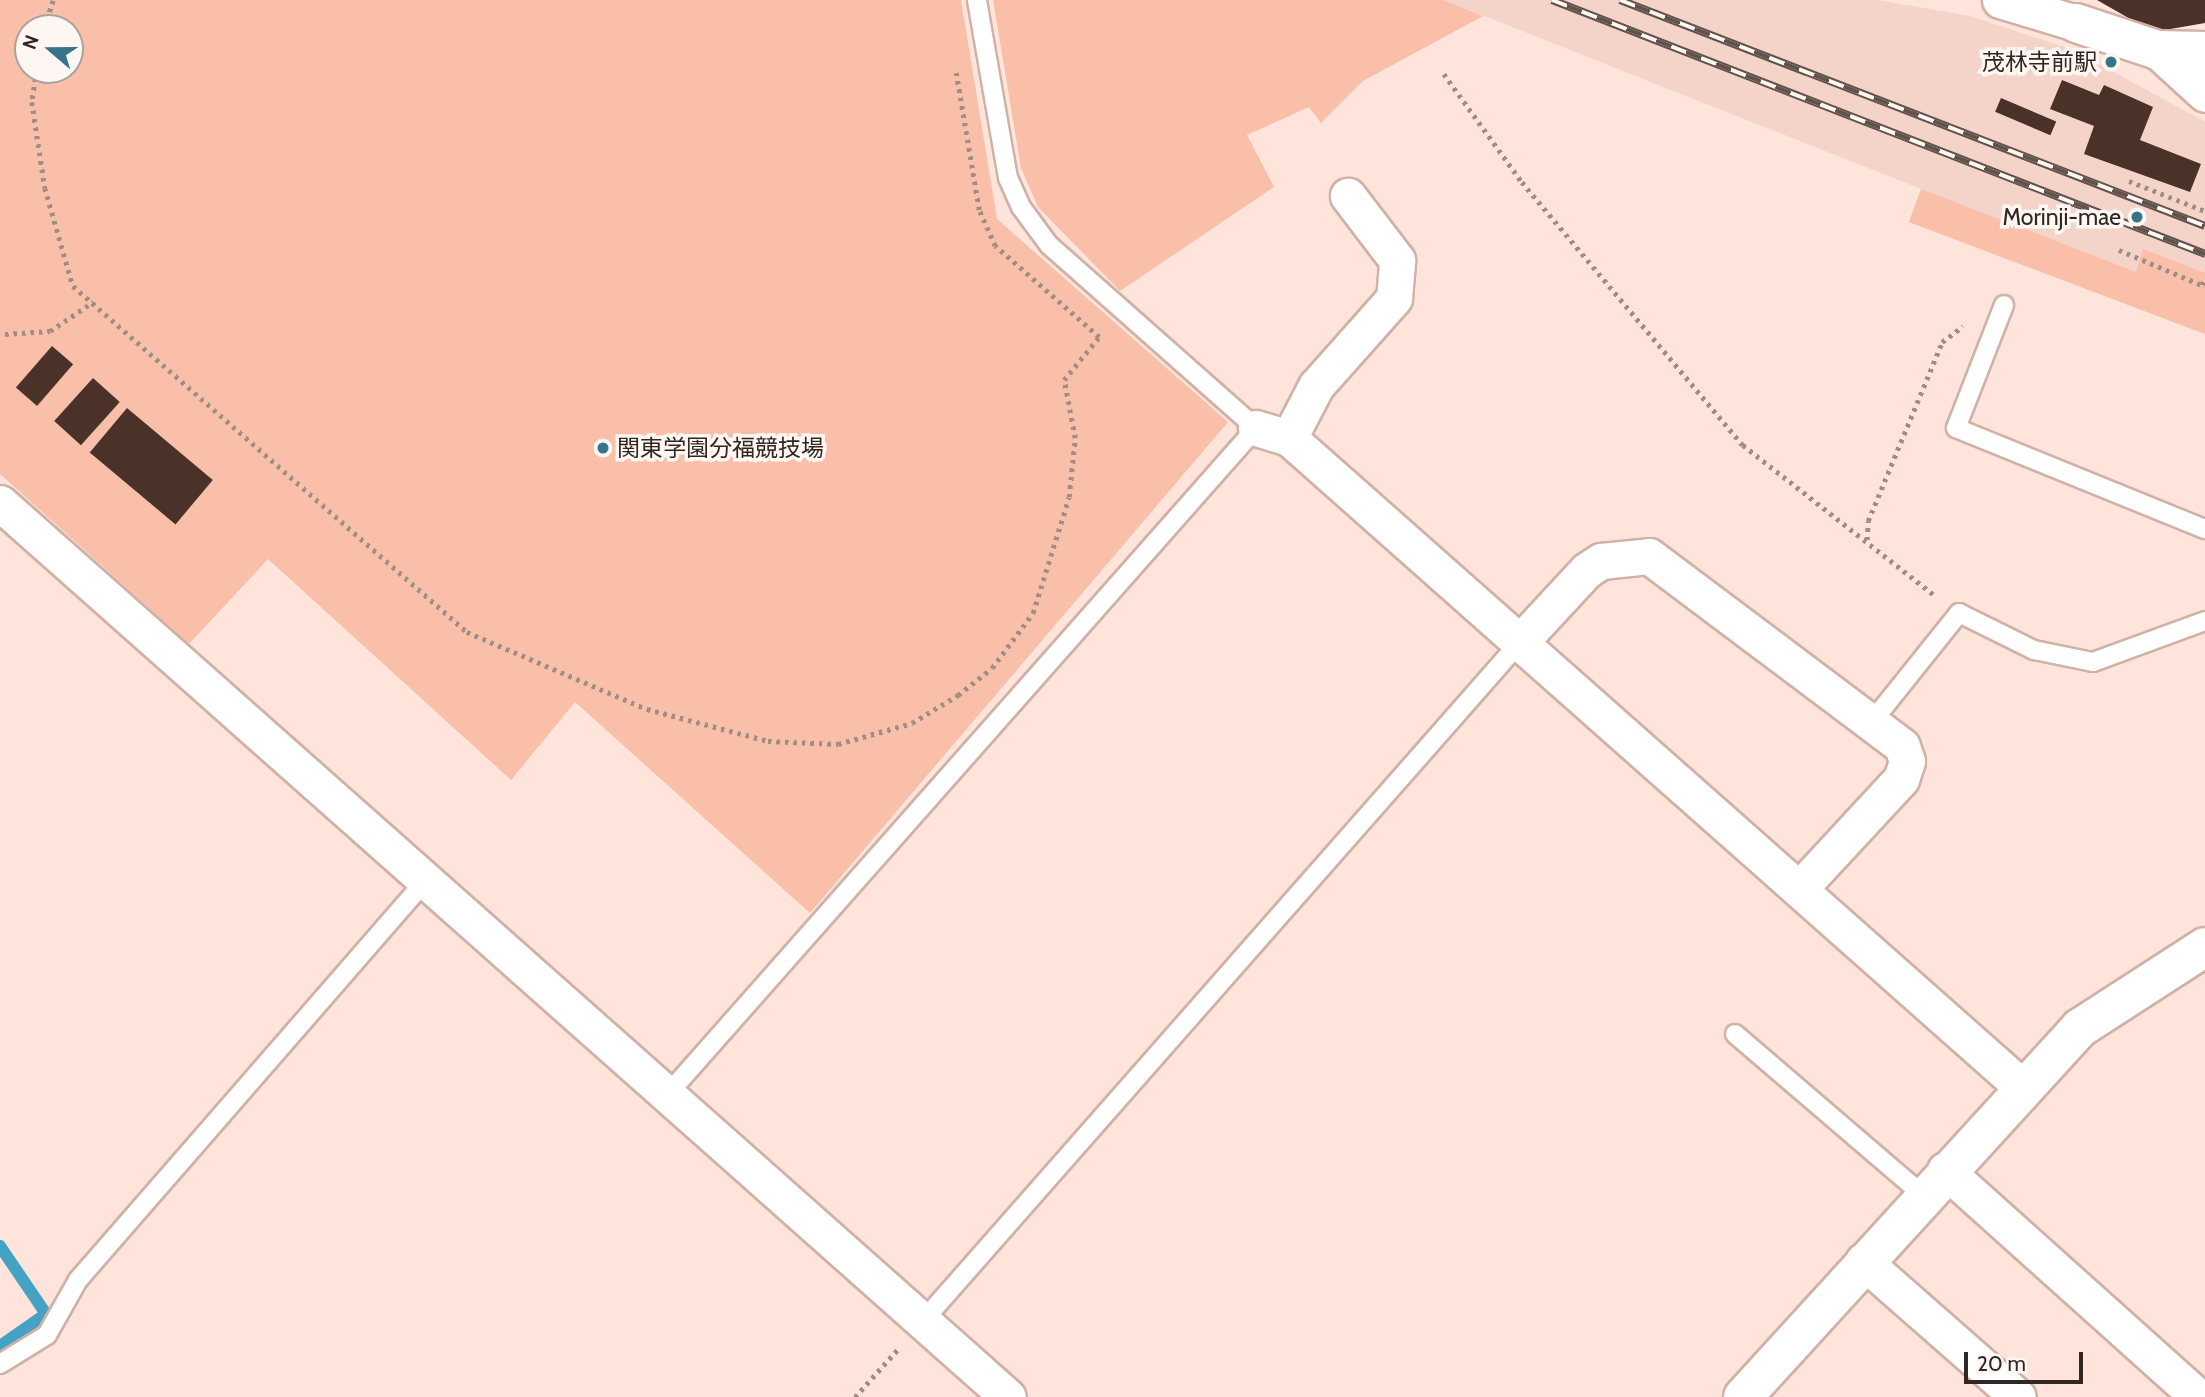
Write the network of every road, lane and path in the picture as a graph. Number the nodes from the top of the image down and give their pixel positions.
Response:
1 (977, 0) edge
2 (2000, 0) edge
3 (2076, 23) joint
4 (2157, 50) junction
5 (2205, 51) edge
6 (956, 73) dead end
7 (1444, 74) dead end
8 (35, 84) edge
9 (2205, 94) edge
10 (2129, 181) dead end
11 (1348, 196) dead end
12 (2205, 211) edge
13 (2119, 250) dead end
14 (2205, 278) edge
15 (93, 302) junction
16 (2004, 305) joint
17 (5, 334) dead end
18 (1256, 428) junction
19 (1290, 438) junction
20 (0, 503) edge
21 (2205, 528) edge
22 (1867, 540) junction
23 (1959, 613) junction
24 (2205, 621) edge
25 (1520, 642) junction
26 (1871, 723) junction
27 (427, 879) junction
28 (1800, 890) junction
29 (2205, 947) edge
30 (1735, 1034) dead end
31 (2021, 1086) junction
32 (667, 1095) junction
33 (1934, 1183) junction
34 (1863, 1261) junction
35 (922, 1322) junction
36 (0, 1364) edge
37 (855, 1397) edge
38 (1008, 1397) edge
39 (1743, 1397) edge
40 (2018, 1397) edge
41 (2198, 1397) edge

1 - 18 lane
2 - 3 street
3 - 4 street
4 - 5 street
4 - 9 street
6 - 15 path
7 - 22 path
8 - 15 path
10 - 12 path
11 - 19 street
13 - 14 path
15 - 17 path
16 - 21 lane
16 - 22 path
18 - 19 street
18 - 32 lane
19 - 25 street
20 - 27 street
22 - 23 path
23 - 24 lane
23 - 26 lane
25 - 26 street
25 - 28 street
25 - 35 lane
26 - 28 street
27 - 32 street
27 - 36 lane
28 - 31 street
29 - 31 street
30 - 33 lane
31 - 33 street
32 - 35 street
33 - 34 street
33 - 41 street
34 - 39 street
34 - 40 street
35 - 37 path
35 - 38 street

